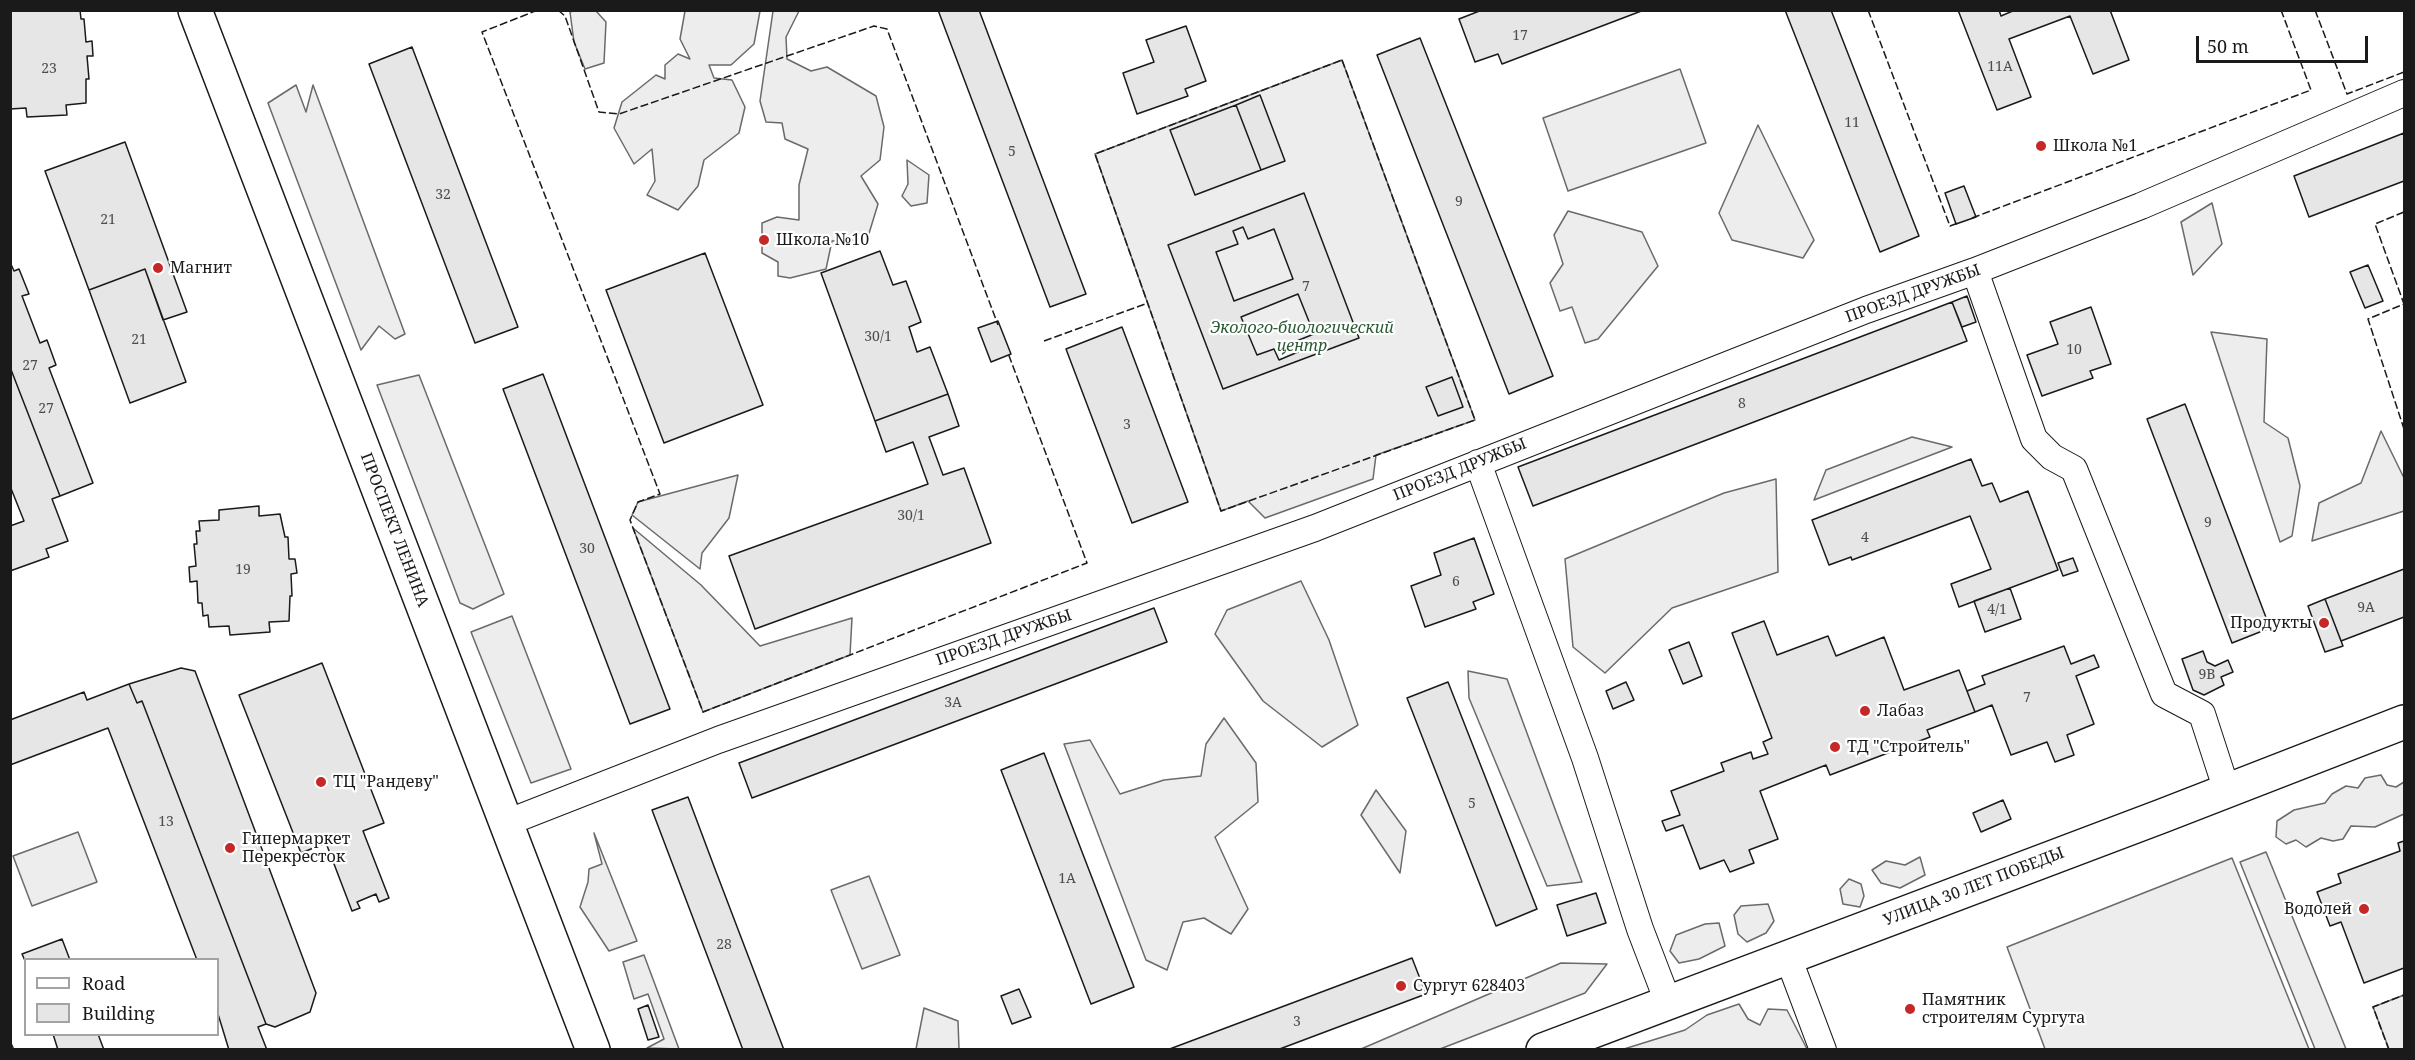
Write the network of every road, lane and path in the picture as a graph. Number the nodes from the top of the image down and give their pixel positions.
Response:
1 (195, 10) edge
2 (2404, 93) edge
3 (1975, 271) junction
4 (1478, 464) junction
5 (2404, 722) edge
6 (2227, 791) junction
7 (506, 823) junction
8 (1788, 957) junction
9 (1668, 1002) junction
10 (593, 1050) edge
11 (1543, 1050) edge
12 (1823, 1050) edge

1 - 7 main road, ПРОСПЕКТ ЛЕНИНА
2 - 3 street, ПРОЕЗД ДРУЖБЫ
3 - 4 street, ПРОЕЗД ДРУЖБЫ
3 - 6 street
4 - 7 street, ПРОЕЗД ДРУЖБЫ
4 - 9 street
5 - 6 main road, УЛИЦА 30 ЛЕТ ПОБЕДЫ
6 - 8 main road, УЛИЦА 30 ЛЕТ ПОБЕДЫ
7 - 10 main road, ПРОСПЕКТ ЛЕНИНА
8 - 9 main road, УЛИЦА 30 ЛЕТ ПОБЕДЫ
8 - 12 street
9 - 11 main road, УЛИЦА 30 ЛЕТ ПОБЕДЫ

